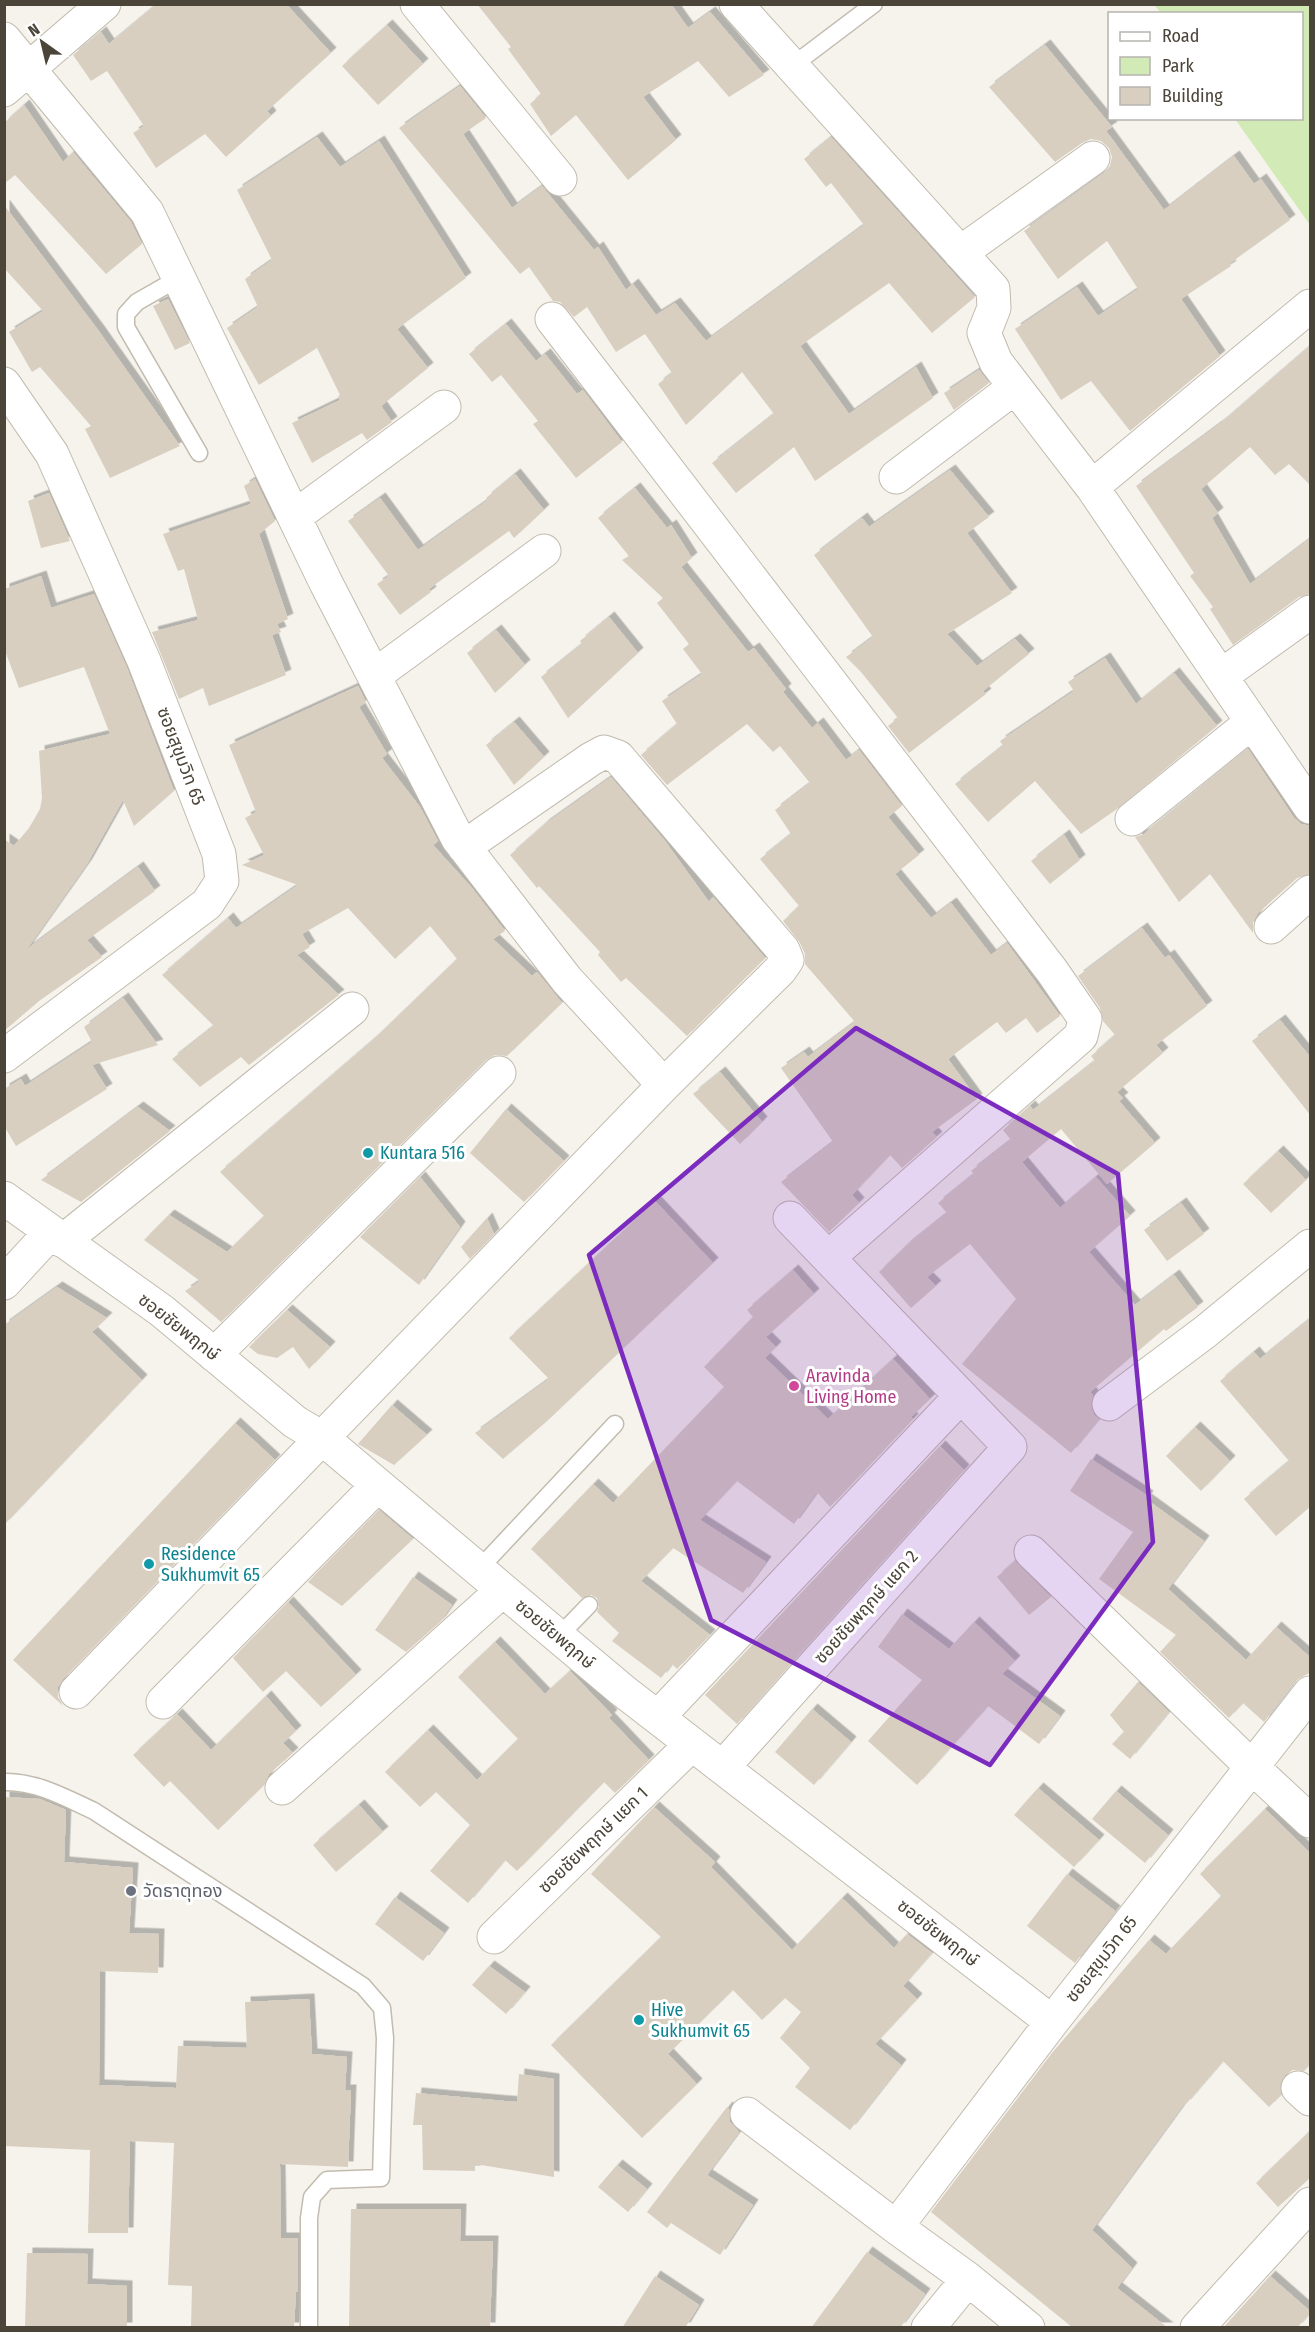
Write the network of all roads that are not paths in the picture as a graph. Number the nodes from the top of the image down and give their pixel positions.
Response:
1 (104, 4) edge
2 (417, 4) edge
3 (736, 4) edge
4 (874, 4) edge
5 (4, 39) edge
6 (792, 66) junction
7 (30, 69) junction
8 (4, 90) edge
9 (1093, 158) dead end
10 (560, 179) dead end
11 (960, 253) junction
12 (179, 278) junction
13 (1311, 306) edge
14 (552, 319) dead end
15 (4, 384) edge
16 (1015, 387) junction
17 (444, 407) dead end
18 (199, 453) dead end
19 (896, 477) dead end
20 (1092, 487) junction
21 (294, 516) junction
22 (544, 551) dead end
23 (1311, 612) edge
24 (374, 676) junction
25 (1221, 676) junction
26 (1252, 722) junction
27 (1300, 771) edge
28 (1311, 807) edge
29 (1132, 819) dead end
30 (464, 847) junction
31 (1311, 892) edge
32 (1271, 927) dead end
33 (352, 1009) dead end
34 (4, 1056) edge
35 (499, 1073) dead end
36 (664, 1085) junction
37 (4, 1198) edge
38 (790, 1218) dead end
39 (57, 1237) junction
40 (1311, 1246) edge
41 (830, 1257) junction
42 (4, 1283) edge
43 (214, 1355) junction
44 (961, 1396) junction
45 (1109, 1404) dead end
46 (615, 1424) dead end
47 (322, 1438) junction
48 (378, 1485) junction
49 (1031, 1552) dead end
50 (491, 1580) junction
51 (589, 1605) dead end
52 (558, 1637) junction
53 (76, 1692) dead end
54 (1311, 1693) edge
55 (163, 1702) dead end
56 (658, 1717) junction
57 (692, 1743) junction
58 (1251, 1766) junction
59 (723, 1767) junction
60 (4, 1782) edge
61 (282, 1788) dead end
62 (1311, 1821) edge
63 (494, 1937) dead end
64 (1052, 2022) junction
65 (747, 2114) dead end
66 (1311, 2204) edge
67 (896, 2227) junction
68 (968, 2279) junction
69 (309, 2328) edge
70 (928, 2328) edge
71 (1028, 2328) edge
72 (1197, 2328) edge

1 - 7 street
2 - 10 street
3 - 6 street
4 - 6 lane
5 - 7 street
6 - 11 street
7 - 8 street
7 - 12 street
9 - 11 street
11 - 16 street
12 - 18 lane
12 - 21 street
13 - 20 street
14 - 41 street
15 - 34 street, ซอยสุขุมวิท 65
16 - 19 street
16 - 20 street
17 - 21 street
20 - 25 street
21 - 24 street
22 - 24 street
23 - 25 street
24 - 30 street
25 - 26 street
26 - 27 street
26 - 29 street
27 - 28 street
30 - 36 street
30 - 36 street
31 - 32 street
33 - 39 street
35 - 43 street
36 - 47 street
37 - 39 street
38 - 41 street
39 - 42 street
39 - 43 street, ซอยชัยพฤกษ์
40 - 45 street
41 - 44 street
43 - 47 street, ซอยชัยพฤกษ์
44 - 56 street
44 - 59 street, ซอยชัยพฤกษ์ แยก 2
46 - 50 lane
47 - 48 street, ซอยชัยพฤกษ์
47 - 53 street
48 - 50 street, ซอยชัยพฤกษ์
48 - 55 street
49 - 58 street
50 - 52 street, ซอยชัยพฤกษ์
50 - 61 street
51 - 52 lane
52 - 56 street, ซอยชัยพฤกษ์
54 - 58 street, ซอยสุขุมวิท 65
56 - 57 street, ซอยชัยพฤกษ์
57 - 59 street, ซอยชัยพฤกษ์
57 - 63 street, ซอยชัยพฤกษ์ แยก 1
58 - 62 street
58 - 64 street, ซอยสุขุมวิท 65
59 - 64 street, ซอยชัยพฤกษ์
60 - 69 lane
64 - 67 street, ซอยสุขุมวิท 65
65 - 67 street
66 - 72 street
67 - 68 street
68 - 70 street
68 - 71 street

